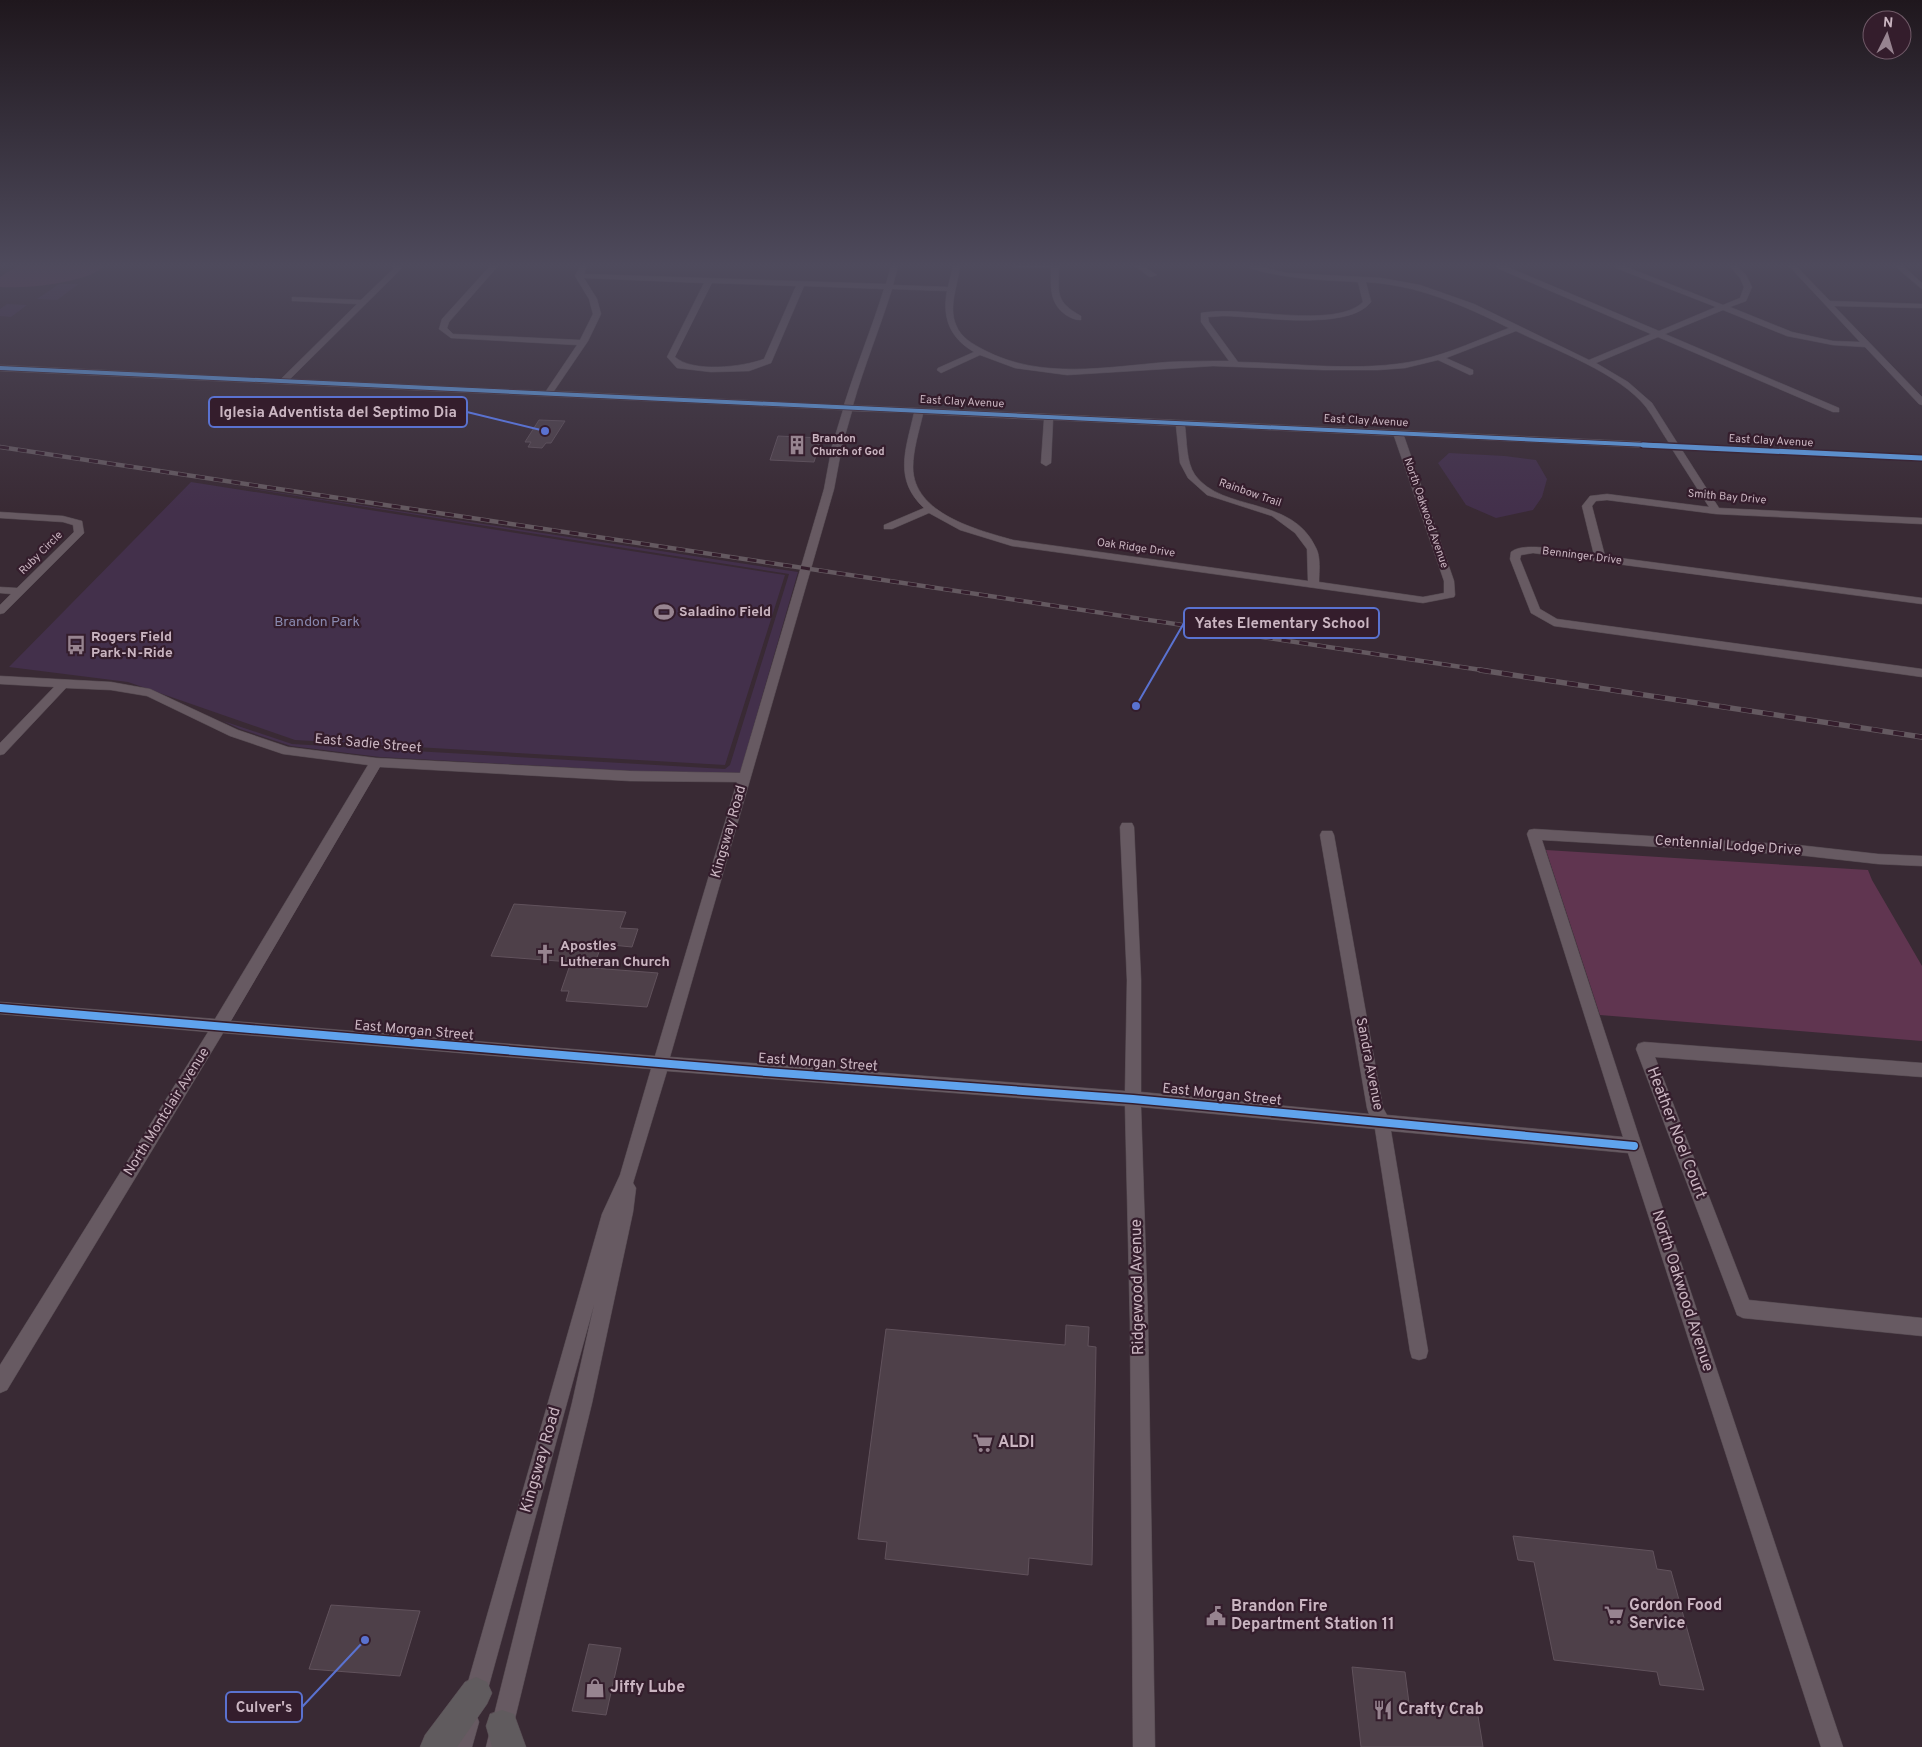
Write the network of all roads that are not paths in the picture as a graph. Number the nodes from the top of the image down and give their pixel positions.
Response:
1 (317, 348) edge
2 (578, 348) edge
3 (676, 348) edge
4 (774, 348) edge
5 (869, 348) edge
6 (974, 348) edge
7 (1223, 348) edge
8 (1463, 348) edge
9 (1556, 348) edge
10 (1627, 348) edge
11 (1688, 348) edge
12 (1870, 348) edge
13 (981, 352) junction
14 (1438, 357) junction
15 (1588, 363) junction
16 (1235, 364) junction
17 (0, 368) edge
18 (940, 370) dead end
19 (1470, 372) dead end
20 (282, 382) junction
21 (548, 394) junction
22 (1922, 402) edge
23 (853, 407) junction
24 (919, 410) junction
25 (1836, 410) dead end
26 (1049, 416) junction
27 (1180, 422) junction
28 (1398, 433) junction
29 (1676, 446) junction
30 (1922, 458) edge
31 (1046, 463) dead end
32 (930, 509) junction
33 (1716, 511) junction
34 (0, 515) edge
35 (1922, 521) edge
36 (888, 527) dead end
37 (1600, 558) junction
38 (1314, 585) junction
39 (0, 590) edge
40 (20, 592) junction
41 (1450, 594) joint
42 (1922, 601) edge
43 (0, 611) edge
44 (1922, 674) edge
45 (0, 680) edge
46 (63, 684) junction
47 (0, 751) edge
48 (376, 762) junction
49 (745, 778) junction
50 (1127, 827) dead end
51 (1534, 834) joint
52 (1327, 836) dead end
53 (1922, 861) edge
54 (0, 1008) edge
55 (219, 1027) junction
56 (661, 1063) junction
57 (1922, 1070) edge
58 (1133, 1098) junction
59 (1382, 1123) junction
60 (1634, 1146) junction
61 (628, 1175) junction
62 (1922, 1327) edge
63 (1419, 1351) dead end
64 (0, 1384) edge
65 (476, 1692) junction
66 (502, 1740) edge
67 (437, 1747) edge
68 (460, 1747) edge
69 (1144, 1747) edge
70 (1832, 1747) edge

1 - 20 street
2 - 21 street
3 - 4 street
5 - 23 street, Kingsway Road
6 - 13 street
7 - 16 street
8 - 14 street
9 - 15 street
10 - 15 street
11 - 25 street
12 - 22 street
13 - 16 street
13 - 18 street
14 - 16 street
14 - 19 street
15 - 29 street
17 - 20 street, East Clay Avenue
20 - 21 street, East Clay Avenue
21 - 23 street, East Clay Avenue
23 - 24 street, East Clay Avenue
23 - 49 street, Kingsway Road
24 - 26 street, East Clay Avenue
24 - 32 street, Oak Ridge Drive
26 - 27 street, East Clay Avenue
26 - 31 street
27 - 28 street, East Clay Avenue
27 - 38 street, Rainbow Trail
28 - 29 street, East Clay Avenue
28 - 41 street, North Oakwood Avenue
29 - 30 street, East Clay Avenue
29 - 33 street
32 - 36 street
32 - 38 street, Oak Ridge Drive
33 - 35 street, Smith Bay Drive
33 - 37 street, Smith Bay Drive
34 - 40 street, Ruby Circle
37 - 42 street, Benninger Drive
37 - 44 street, Benninger Drive
38 - 41 street, Oak Ridge Drive
39 - 40 street
40 - 43 street, Ruby Circle
45 - 46 street, East Sadie Street
46 - 47 street
46 - 48 street, East Sadie Street
48 - 49 street, East Sadie Street
48 - 55 street, North Montclair Avenue
49 - 56 street, Kingsway Road
50 - 58 street, Ridgewood Avenue
51 - 53 street, Centennial Lodge Drive
51 - 60 street, North Oakwood Avenue
52 - 59 street, Sandra Avenue
54 - 55 street, East Morgan Street
55 - 56 street, East Morgan Street
55 - 64 street, North Montclair Avenue
56 - 58 street, East Morgan Street
56 - 61 street, Kingsway Road
57 - 62 street, Heather Noel Court
58 - 59 street, East Morgan Street
58 - 69 street, Ridgewood Avenue
59 - 60 street, East Morgan Street
59 - 63 street, Sandra Avenue
60 - 70 street, North Oakwood Avenue
61 - 65 street, Kingsway Road
61 - 66 street, Kingsway Road
65 - 67 highway
65 - 68 street, Kingsway Road

